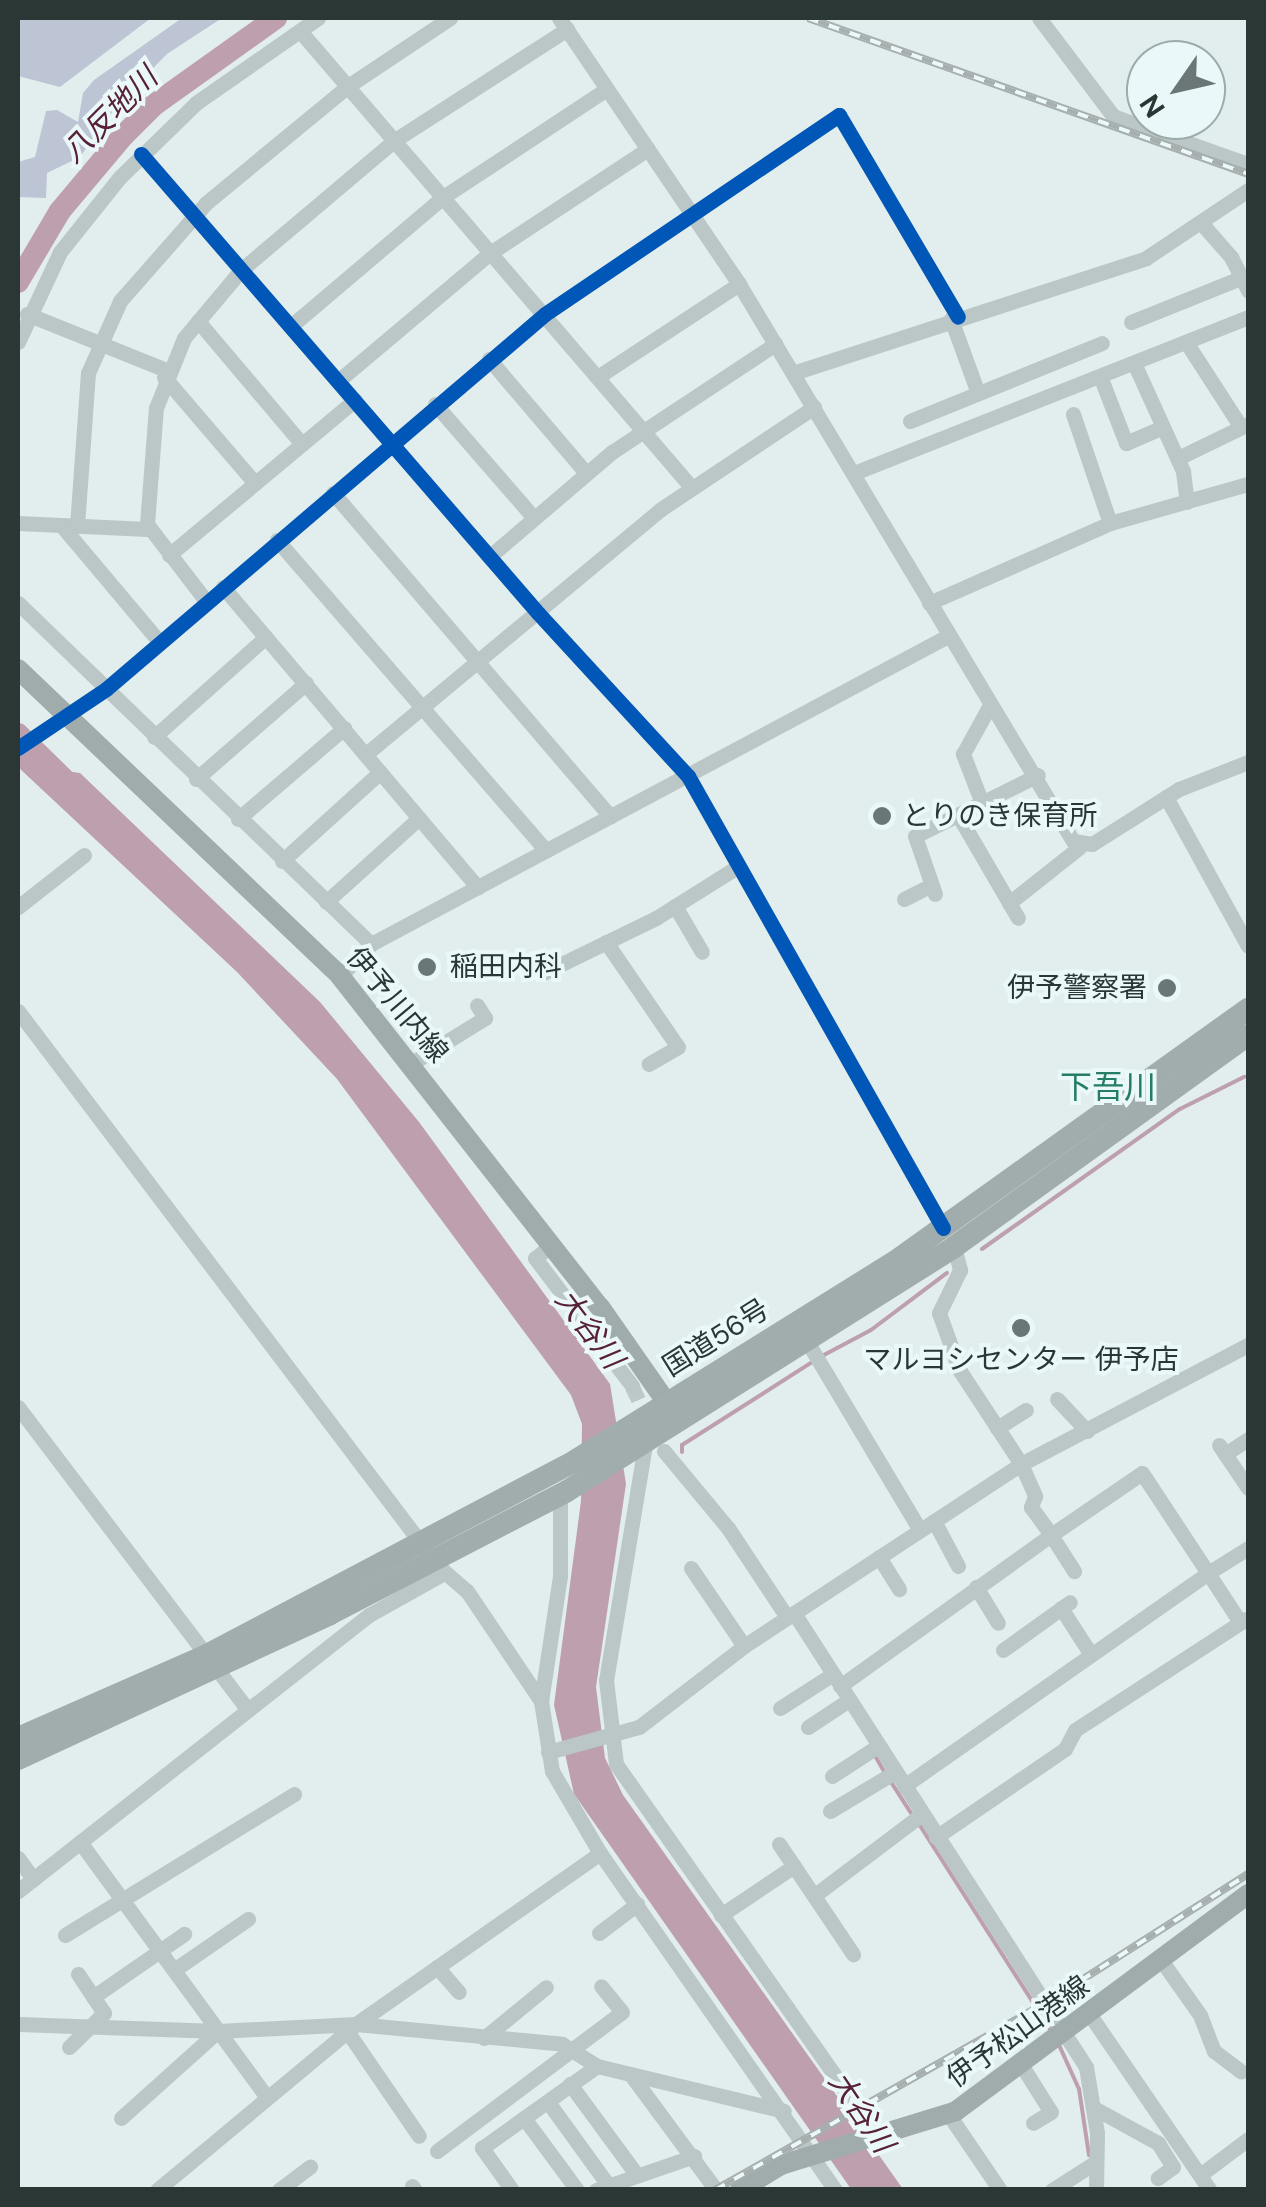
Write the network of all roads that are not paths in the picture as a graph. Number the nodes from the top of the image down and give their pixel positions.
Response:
1 (318, 18) edge
2 (450, 18) edge
3 (1039, 18) edge
4 (563, 23) edge
5 (300, 31) junction
6 (348, 86) junction
7 (607, 89) junction
8 (394, 140) junction
9 (648, 149) junction
10 (142, 154) junction
11 (1248, 164) edge
12 (1248, 190) edge
13 (444, 197) junction
14 (194, 214) junction
15 (694, 215) junction
16 (1203, 225) junction
17 (490, 253) junction
18 (241, 270) junction
19 (1246, 281) edge
20 (739, 284) junction
21 (28, 314) junction
22 (546, 314) junction
23 (1248, 317) edge
24 (954, 318) junction
25 (198, 321) junction
26 (1131, 322) dead end
27 (291, 326) junction
28 (18, 342) edge
29 (1186, 342) junction
30 (1102, 343) dead end
31 (99, 344) junction
32 (775, 344) junction
33 (489, 359) junction
34 (1134, 362) junction
35 (165, 373) junction
36 (793, 373) junction
37 (599, 376) junction
38 (1100, 376) junction
39 (338, 380) junction
40 (978, 393) junction
41 (354, 400) junction
42 (436, 404) junction
43 (814, 407) junction
44 (1072, 414) dead end
45 (910, 420) dead end
46 (1244, 425) edge
47 (1163, 427) junction
48 (645, 430) junction
49 (302, 444) junction
50 (390, 444) junction
51 (1178, 458) junction
52 (586, 472) junction
53 (854, 473) junction
54 (255, 483) junction
55 (1248, 484) edge
56 (692, 488) junction
57 (332, 493) junction
58 (1187, 502) junction
59 (534, 518) junction
60 (18, 523) edge
61 (1110, 523) junction
62 (69, 525) junction
63 (148, 529) junction
64 (277, 540) junction
65 (169, 555) junction
66 (489, 558) junction
67 (223, 587) junction
68 (206, 600) junction
69 (929, 603) junction
70 (18, 604) edge
71 (538, 613) junction
72 (946, 636) junction
73 (266, 637) junction
74 (158, 640) junction
75 (478, 662) junction
76 (18, 670) edge
77 (306, 683) junction
78 (106, 688) junction
79 (990, 706) junction
80 (423, 707) junction
81 (62, 719) junction
82 (344, 728) junction
83 (154, 737) junction
84 (18, 748) edge
85 (366, 754) junction
86 (1248, 762) edge
87 (380, 772) junction
88 (688, 776) junction
89 (1038, 776) junction
90 (196, 778) junction
91 (1166, 797) junction
92 (982, 803) junction
93 (958, 815) junction
94 (610, 816) junction
95 (419, 818) junction
96 (238, 819) junction
97 (1080, 847) junction
98 (546, 850) junction
99 (84, 855) dead end
100 (282, 861) junction
101 (739, 866) junction
102 (478, 888) junction
103 (904, 899) dead end
104 (326, 902) junction
105 (1009, 903) junction
106 (675, 906) junction
107 (18, 907) edge
108 (1018, 918) dead end
109 (606, 942) junction
110 (372, 944) junction
111 (1248, 946) edge
112 (702, 952) dead end
113 (541, 974) dead end
114 (340, 976) junction
115 (477, 1005) dead end
116 (1248, 1009) edge
117 (18, 1010) edge
118 (1240, 1041) edge
119 (412, 1063) junction
120 (649, 1064) dead end
121 (949, 1237) junction
122 (550, 1246) junction
123 (808, 1343) junction
124 (1248, 1345) edge
125 (632, 1386) tunnel mouth
126 (1058, 1399) dead end
127 (18, 1407) edge
128 (1026, 1410) dead end
129 (657, 1416) junction
130 (996, 1428) junction
131 (1087, 1431) junction
132 (1248, 1439) edge
133 (647, 1450) junction
134 (1021, 1464) junction
135 (1248, 1488) edge
136 (564, 1494) junction
137 (927, 1525) junction
138 (1050, 1535) junction
139 (1248, 1548) edge
140 (433, 1557) junction
141 (879, 1557) junction
142 (958, 1566) dead end
143 (691, 1568) dead end
144 (1074, 1571) dead end
145 (1208, 1574) junction
146 (976, 1587) junction
147 (899, 1589) dead end
148 (791, 1615) junction
149 (1244, 1620) edge
150 (998, 1623) dead end
151 (744, 1646) junction
152 (1011, 1649) dead end
153 (1090, 1653) junction
154 (210, 1663) junction
155 (841, 1686) junction
156 (785, 1699) dead end
157 (541, 1701) junction
158 (248, 1710) junction
159 (808, 1727) dead end
160 (18, 1738) edge
161 (607, 1739) junction
162 (878, 1746) junction
163 (551, 1751) junction
164 (18, 1759) edge
165 (832, 1776) dead end
166 (899, 1779) junction
167 (294, 1794) dead end
168 (830, 1811) dead end
169 (922, 1814) junction
170 (936, 1837) junction
171 (80, 1842) junction
172 (779, 1844) dead end
173 (600, 1853) junction
174 (18, 1858) edge
175 (794, 1866) junction
176 (33, 1879) junction
177 (18, 1891) edge
178 (1248, 1894) edge
179 (815, 1895) junction
180 (121, 1898) junction
181 (637, 1904) junction
182 (721, 1915) junction
183 (248, 1919) dead end
184 (599, 1932) dead end
185 (184, 1934) dead end
186 (65, 1935) dead end
187 (159, 1950) junction
188 (853, 1954) dead end
189 (1161, 1960) junction
190 (438, 1967) junction
191 (174, 1970) junction
192 (78, 1974) dead end
193 (601, 1986) dead end
194 (546, 1987) dead end
195 (459, 1992) dead end
196 (93, 1997) junction
197 (1090, 2015) junction
198 (18, 2024) edge
199 (91, 2026) junction
200 (352, 2028) junction
201 (218, 2031) junction
202 (1064, 2035) junction
203 (484, 2038) junction
204 (69, 2046) dead end
205 (572, 2050) junction
206 (596, 2066) junction
207 (1022, 2066) junction
208 (1240, 2071) dead end
209 (632, 2075) junction
210 (570, 2084) junction
211 (266, 2096) junction
212 (852, 2100) dead end
213 (548, 2102) junction
214 (1094, 2108) junction
215 (784, 2111) junction
216 (949, 2114) junction
217 (121, 2118) dead end
218 (524, 2118) junction
219 (1033, 2123) dead end
220 (419, 2136) dead end
221 (1248, 2139) edge
222 (437, 2151) dead end
223 (814, 2155) junction
224 (694, 2156) junction
225 (1096, 2162) junction
226 (310, 2167) dead end
227 (636, 2174) junction
228 (1158, 2178) dead end
229 (1204, 2184) edge
230 (602, 2187) edge
231 (156, 2190) edge
232 (279, 2190) edge
233 (512, 2190) edge
234 (577, 2190) edge
235 (716, 2190) edge
236 (740, 2190) edge
237 (836, 2190) edge
238 (1000, 2190) edge
239 (1052, 2190) edge
240 (1096, 2190) edge

1 - 5 street
2 - 6 street
3 - 11 street
4 - 7 street
4 - 8 street
5 - 6 street
5 - 10 street
6 - 8 street
6 - 14 street
7 - 9 street
7 - 13 street
8 - 13 street
8 - 18 street
9 - 15 street
9 - 17 street
10 - 14 street
10 - 21 street
12 - 16 street
13 - 17 street
13 - 27 street
14 - 18 street
14 - 31 street
15 - 20 street
15 - 22 street
15 - 24 street
16 - 19 street
16 - 24 street
17 - 22 street
17 - 39 street
18 - 25 street
18 - 27 street
19 - 26 street
20 - 32 street
20 - 37 street
21 - 28 street
21 - 31 street
22 - 33 street
22 - 37 street
23 - 29 street
24 - 36 street
24 - 40 street
25 - 35 street
25 - 49 street
27 - 39 street
29 - 34 street
29 - 46 street
30 - 40 street
31 - 35 street
31 - 62 street
32 - 36 street
32 - 48 street
33 - 42 street
33 - 52 street
34 - 38 street
34 - 47 street
35 - 54 street
35 - 63 street
36 - 43 street
37 - 48 street
38 - 47 street
38 - 53 street
39 - 41 street
40 - 45 street
41 - 49 street
41 - 50 street
42 - 50 street
42 - 59 street
43 - 53 street
43 - 56 street
44 - 61 street
46 - 51 street
47 - 51 street
48 - 52 street
48 - 56 street
49 - 54 street
50 - 57 street
50 - 66 street
51 - 58 street
52 - 59 street
53 - 69 street
54 - 65 street
55 - 58 street
56 - 71 street
57 - 64 street
57 - 75 street
58 - 61 street
59 - 66 street
60 - 62 street
61 - 69 street
62 - 63 street
62 - 74 street
63 - 65 street
64 - 67 street
64 - 80 street
65 - 68 street
66 - 71 street
67 - 68 street
67 - 73 street
68 - 74 street
69 - 72 street
70 - 78 street
71 - 75 street
71 - 88 street
72 - 79 street
72 - 88 street
73 - 77 street
73 - 83 street
74 - 78 street
75 - 80 street
75 - 94 street
76 - 81 main road, 伊予川内線
77 - 82 street
77 - 90 street
78 - 81 street
78 - 83 street
79 - 89 street
79 - 92 street
80 - 85 street
80 - 98 street
81 - 84 street
81 - 114 main road, 伊予川内線
82 - 85 street
82 - 96 street
83 - 90 street
85 - 87 street
86 - 91 street
87 - 95 street
87 - 100 street
88 - 94 street
88 - 101 street
89 - 92 street
89 - 97 street
90 - 96 street
91 - 97 street
91 - 111 street
92 - 93 street
93 - 103 street
93 - 105 street
94 - 98 street
95 - 102 street
95 - 104 street
96 - 100 street
97 - 105 street
98 - 102 street
99 - 107 street
100 - 104 street
101 - 106 street
101 - 121 street
102 - 110 street
104 - 110 street
105 - 108 street
106 - 109 street
106 - 112 street
109 - 113 street
109 - 120 street
110 - 114 street
114 - 119 main road, 伊予川内線
115 - 119 street
116 - 118 highway, 国道56号
117 - 140 street
118 - 121 highway, 国道56号
119 - 122 main road, 伊予川内線
121 - 123 highway, 国道56号
121 - 129 highway, 国道56号
121 - 130 street
122 - 125 street
122 - 129 main road, 伊予川内線
123 - 129 highway, 国道56号
123 - 137 street
124 - 131 street
126 - 131 street
127 - 154 street
128 - 130 street
129 - 133 highway, 国道56号
129 - 133 street
129 - 140 highway, 国道56号
130 - 134 street
131 - 134 street
132 - 135 street
133 - 136 highway, 国道56号
133 - 148 street
133 - 161 street
134 - 137 street
134 - 138 street
136 - 140 highway, 国道56号
136 - 157 street
137 - 141 street
137 - 142 street
138 - 144 street
138 - 145 street
138 - 146 street
139 - 145 street
140 - 154 highway, 国道56号
140 - 157 street
140 - 158 street
141 - 147 street
141 - 148 street
143 - 151 street
145 - 149 street
145 - 153 street
146 - 150 street
146 - 155 street
148 - 151 street
148 - 155 street
149 - 170 street
151 - 161 street
152 - 153 street
153 - 166 street
154 - 158 street
154 - 160 highway, 国道56号
154 - 164 highway, 国道56号
155 - 156 street
155 - 159 street
155 - 162 street
157 - 163 street
158 - 171 street
161 - 163 street
161 - 182 street
162 - 165 street
162 - 166 street
163 - 173 street
166 - 168 street
166 - 169 street
167 - 180 street
169 - 170 street
169 - 179 street
170 - 202 street
171 - 176 street
171 - 180 street
172 - 175 street
173 - 181 street
173 - 190 street
174 - 176 street
175 - 179 street
175 - 182 street
176 - 177 street
178 - 189 main road, 伊予松山港線
179 - 188 street
180 - 186 street
180 - 187 street
181 - 184 street
181 - 215 street
182 - 212 street
183 - 191 street
185 - 187 street
187 - 191 street
187 - 196 street
189 - 197 main road, 伊予松山港線
189 - 208 street
190 - 195 street
190 - 200 street
191 - 201 street
192 - 196 street
193 - 205 street
194 - 203 street
196 - 199 street
197 - 202 main road, 伊予松山港線
197 - 229 street
198 - 199 street
199 - 201 street
199 - 204 street
200 - 201 street
200 - 203 street
200 - 211 street
200 - 220 street
201 - 211 street
201 - 217 street
202 - 207 main road, 伊予松山港線
202 - 214 street
203 - 205 street
205 - 206 street
205 - 222 street
206 - 209 street
206 - 210 street
207 - 216 main road, 伊予松山港線
207 - 219 street
209 - 215 street
209 - 224 street
210 - 213 street
210 - 227 street
211 - 231 street
213 - 218 street
213 - 230 street
214 - 225 street
214 - 228 street
215 - 223 street
216 - 223 main road, 伊予松山港線
216 - 238 street
218 - 233 street
218 - 234 street
221 - 229 street
223 - 236 main road, 伊予松山港線
223 - 237 street
224 - 227 street
224 - 235 street
225 - 239 street
225 - 240 street
226 - 232 street
227 - 230 street

